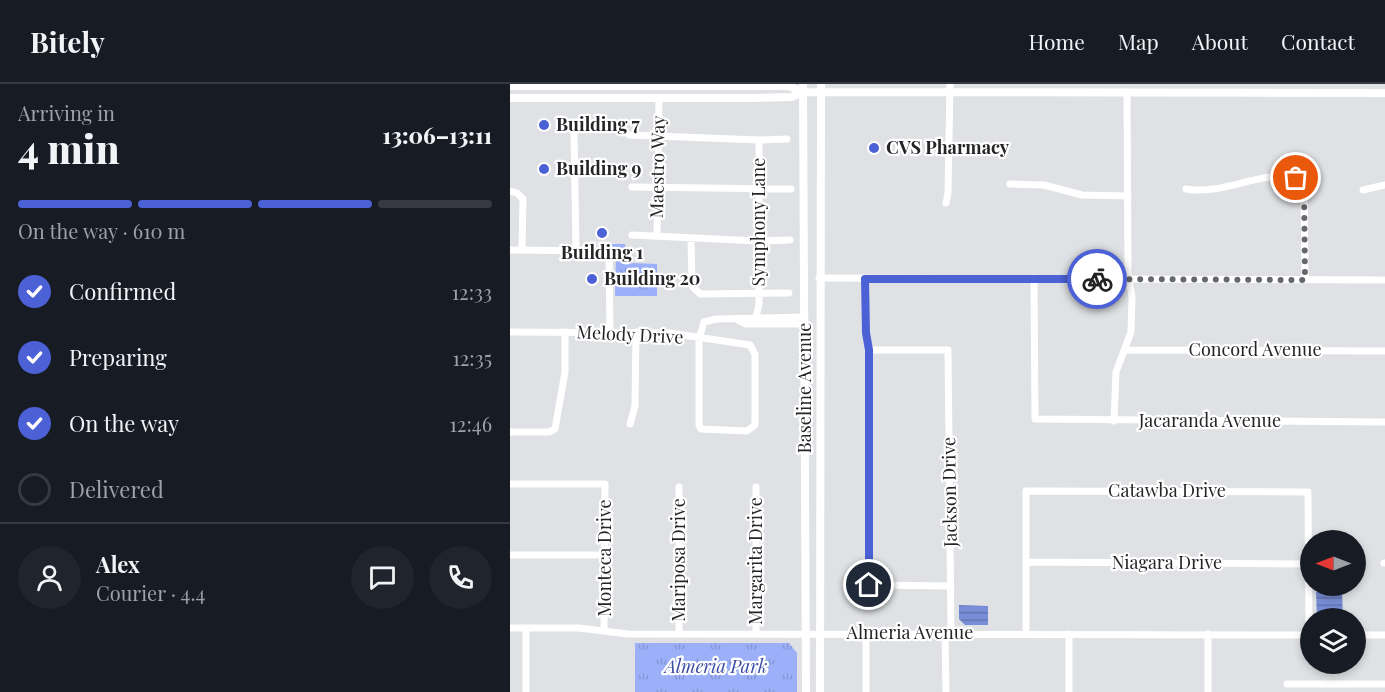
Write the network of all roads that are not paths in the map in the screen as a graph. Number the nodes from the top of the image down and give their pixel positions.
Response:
1 (524, 85) edge
2 (649, 85) edge
3 (510, 86) edge
4 (802, 88) edge
5 (821, 88) edge
6 (950, 88) edge
7 (1062, 88) edge
8 (1151, 88) edge
9 (1239, 88) edge
10 (1127, 92) junction
11 (1385, 93) edge
12 (510, 98) edge
13 (659, 98) junction
14 (574, 133) dead end
15 (629, 135) dead end
16 (658, 136) junction
17 (787, 139) dead end
18 (759, 141) junction
19 (1010, 184) dead end
20 (1385, 185) edge
21 (632, 187) dead end
22 (657, 187) junction
23 (791, 189) dead end
24 (1186, 189) dead end
25 (760, 190) junction
26 (1363, 190) dead end
27 (510, 191) edge
28 (1128, 196) junction
29 (946, 203) dead end
30 (632, 235) dead end
31 (657, 236) junction
32 (691, 238) junction
33 (790, 240) dead end
34 (758, 241) junction
35 (510, 250) edge
36 (522, 250) junction
37 (576, 250) junction
38 (819, 278) junction
39 (865, 279) junction
40 (1034, 279) junction
41 (1129, 279) junction
42 (1305, 280) junction
43 (1385, 280) edge
44 (789, 293) dead end
45 (758, 294) junction
46 (759, 319) junction
47 (805, 320) junction
48 (510, 332) edge
49 (565, 332) junction
50 (610, 332) junction
51 (636, 332) junction
52 (699, 339) junction
53 (869, 350) junction
54 (1125, 350) junction
55 (1385, 351) edge
56 (1114, 421) junction
57 (1385, 422) edge
58 (630, 424) dead end
59 (510, 432) edge
60 (510, 484) edge
61 (679, 487) dead end
62 (756, 487) dead end
63 (1308, 530) edge
64 (510, 555) edge
65 (605, 555) junction
66 (1026, 562) junction
67 (1300, 564) edge
68 (951, 586) junction
69 (510, 628) edge
70 (526, 628) junction
71 (604, 632) junction
72 (807, 633) junction
73 (820, 633) junction
74 (866, 633) junction
75 (679, 634) junction
76 (756, 634) junction
77 (948, 634) junction
78 (1026, 634) junction
79 (1069, 634) junction
80 (1208, 634) junction
81 (1300, 635) edge
82 (1366, 635) edge
83 (1385, 635) edge
84 (1287, 684) dead end
85 (1385, 684) edge
86 (526, 692) edge
87 (806, 692) edge
88 (820, 692) edge
89 (866, 692) edge
90 (946, 692) edge
91 (1069, 692) edge
92 (1208, 692) edge

1 - 2 main road
1 - 3 main road
2 - 4 main road
4 - 5 main road
4 - 13 main road
4 - 47 main road, Baseline Avenue
5 - 6 main road
5 - 38 main road, Baseline Avenue
6 - 7 main road
6 - 29 street
7 - 10 main road
8 - 9 main road
8 - 10 main road
9 - 11 main road
10 - 28 street
12 - 13 main road
13 - 16 street, Maestro Way
14 - 37 street
15 - 16 street
16 - 18 street
16 - 22 street, Maestro Way
17 - 18 street
18 - 25 street, Symphony Lane
19 - 28 street
20 - 26 street
21 - 22 street
22 - 25 street
22 - 31 street, Maestro Way
23 - 25 street
24 - 42 street
25 - 34 street, Symphony Lane
27 - 36 street
28 - 41 street
30 - 31 street
31 - 32 street
32 - 34 street
32 - 45 street
33 - 34 street
34 - 45 street, Symphony Lane
35 - 36 street
36 - 37 street
37 - 50 street
38 - 39 street
38 - 73 main road, Baseline Avenue
39 - 40 street
39 - 53 street
40 - 41 street
40 - 56 street, Jacaranda Avenue
41 - 42 street
41 - 54 street
42 - 43 street
44 - 45 street
45 - 46 street, Symphony Lane
46 - 47 street
46 - 52 street
47 - 72 main road, Baseline Avenue
48 - 49 street, Melody Drive
49 - 50 street, Melody Drive
49 - 59 street
50 - 51 street, Melody Drive
51 - 52 street, Melody Drive
51 - 58 street
52 - 52 street, Melody Drive
53 - 68 street, Jackson Drive
53 - 68 street
54 - 55 street, Concord Avenue
54 - 56 street
56 - 57 street, Jacaranda Avenue
60 - 65 street, Monteca Drive
61 - 75 street, Mariposa Drive
62 - 76 street, Margarita Drive
63 - 66 street, Catawba Drive
64 - 65 street
65 - 71 street, Monteca Drive
66 - 67 street, Niagara Drive
66 - 78 street
68 - 77 street, Jackson Drive
69 - 70 street, Almeria Avenue
70 - 71 street, Almeria Avenue
70 - 86 street
71 - 75 street, Almeria Avenue
72 - 73 street, Almeria Avenue
72 - 76 street, Almeria Avenue
72 - 87 main road, Baseline Avenue
73 - 74 street, Almeria Avenue
73 - 88 main road, Baseline Avenue
74 - 77 street, Almeria Avenue
74 - 89 street
75 - 76 street, Almeria Avenue
77 - 78 street, Almeria Avenue
77 - 90 street, Jackson Drive
78 - 79 street, Almeria Avenue
79 - 80 street, Almeria Avenue
79 - 91 street
80 - 81 street, Almeria Avenue
80 - 92 street
82 - 83 street
84 - 85 street

